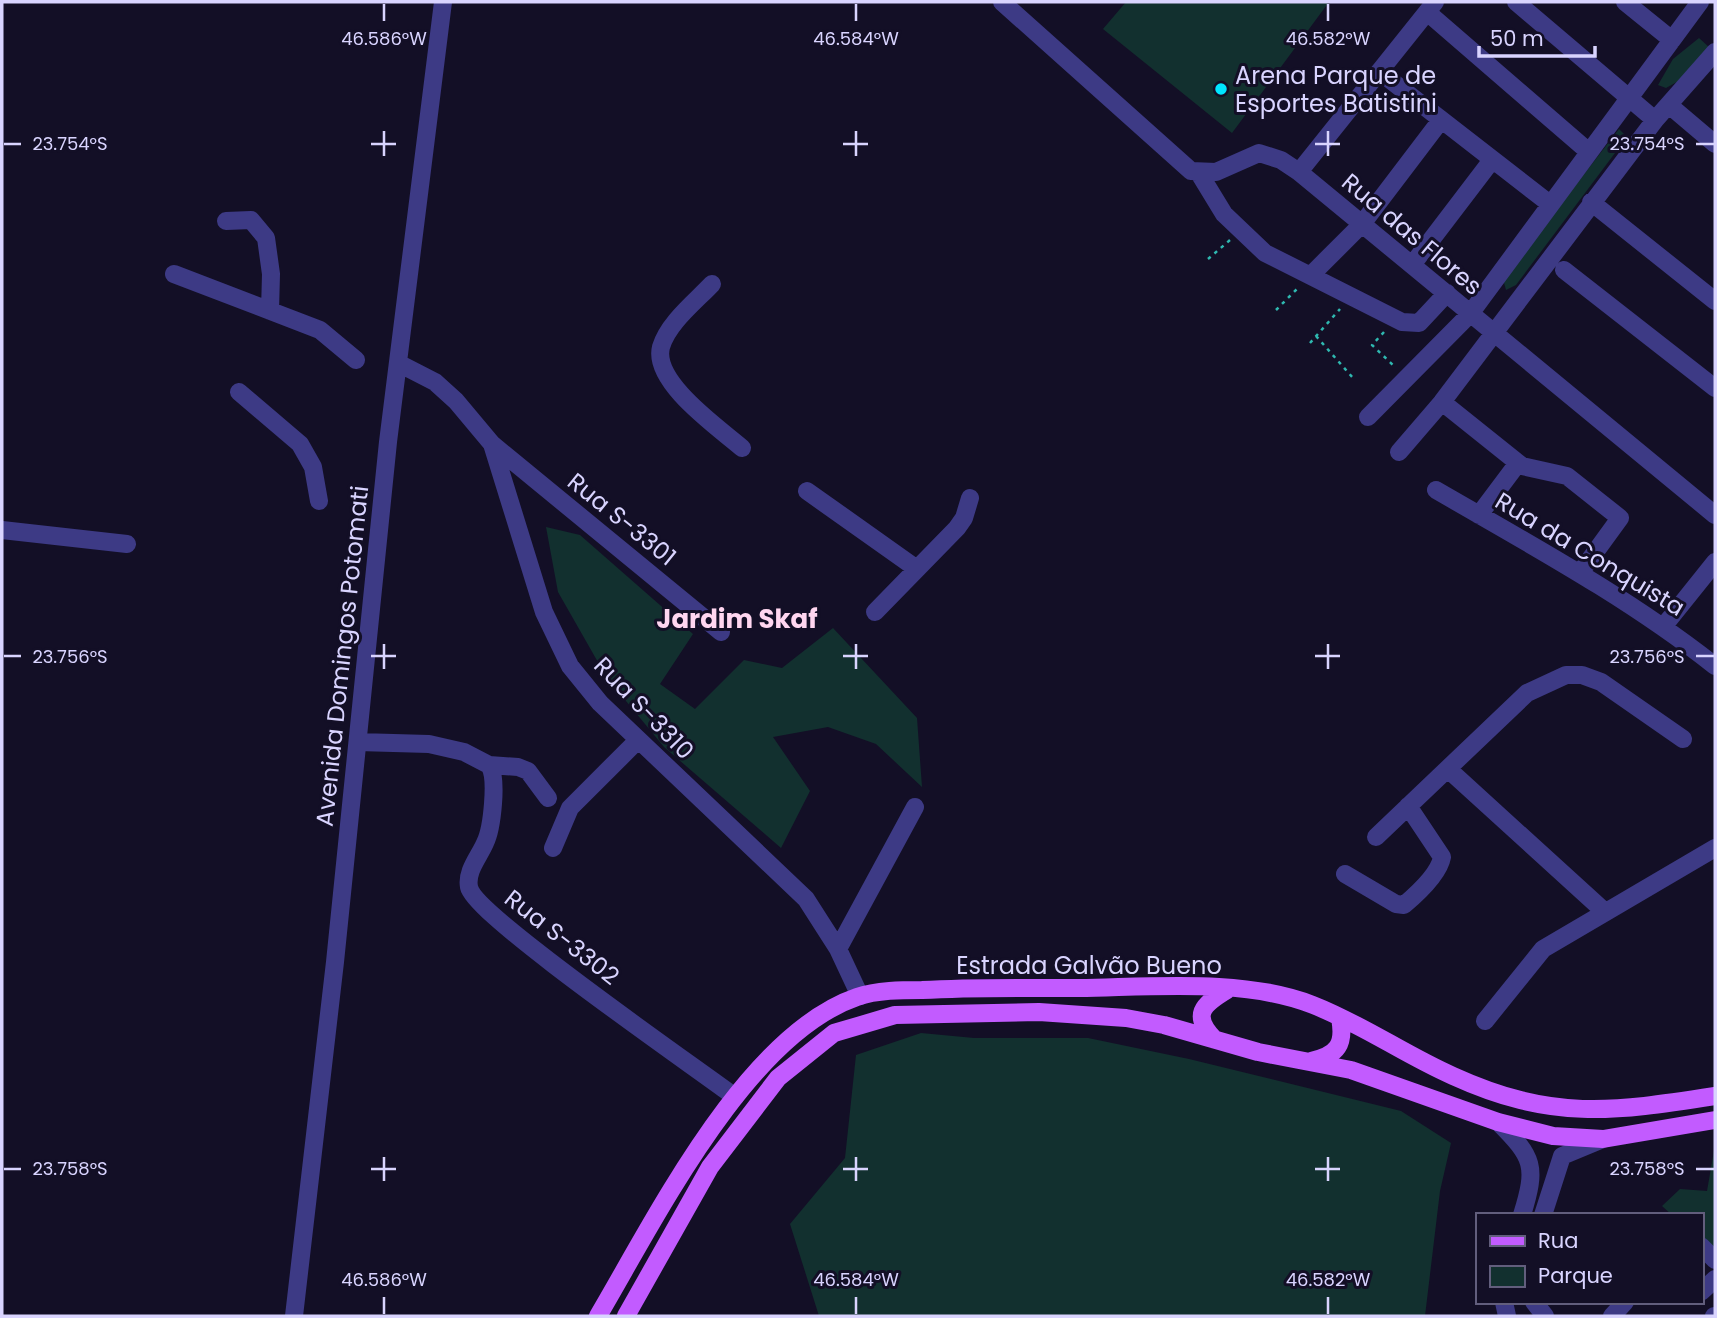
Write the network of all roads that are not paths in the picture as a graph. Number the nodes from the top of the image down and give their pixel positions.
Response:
1 (443, 2) edge
2 (1002, 2) edge
3 (1516, 2) edge
4 (1625, 2) edge
5 (1700, 2) edge
6 (1431, 7) edge
7 (1672, 40) junction
8 (1714, 54) edge
9 (1380, 72) junction
10 (1628, 97) junction
11 (1669, 105) junction
12 (1441, 120) junction
13 (1655, 120) junction
14 (1715, 144) edge
15 (1589, 152) junction
16 (1492, 160) junction
17 (1298, 172) junction
18 (1199, 173) junction
19 (1591, 202) junction
20 (1550, 204) junction
21 (226, 221) dead end
22 (1362, 224) junction
23 (1412, 265) junction
24 (1564, 270) dead end
25 (174, 274) dead end
26 (1311, 275) junction
27 (712, 284) dead end
28 (1447, 293) junction
29 (1715, 301) edge
30 (270, 311) junction
31 (1470, 314) junction
32 (1494, 334) junction
33 (356, 360) dead end
34 (398, 363) junction
35 (1715, 388) edge
36 (240, 392) dead end
37 (1442, 402) junction
38 (1368, 417) dead end
39 (492, 444) junction
40 (742, 449) dead end
41 (1399, 452) dead end
42 (1518, 463) junction
43 (1436, 490) dead end
44 (807, 491) dead end
45 (970, 498) dead end
46 (319, 501) dead end
47 (1479, 515) junction
48 (1715, 515) edge
49 (2, 530) edge
50 (127, 544) dead end
51 (1715, 562) edge
52 (917, 569) junction
53 (1580, 573) junction
54 (875, 611) dead end
55 (1663, 627) junction
56 (721, 632) dead end
57 (1715, 666) edge
58 (1683, 739) dead end
59 (638, 740) junction
60 (358, 741) junction
61 (489, 765) junction
62 (1449, 771) junction
63 (548, 798) dead end
64 (1408, 806) junction
65 (915, 807) dead end
66 (1376, 837) dead end
67 (553, 848) dead end
68 (1715, 848) edge
69 (1345, 874) dead end
70 (1605, 912) junction
71 (838, 949) junction
72 (1227, 990) junction
73 (860, 996) junction
74 (1340, 1018) junction
75 (1485, 1021) dead end
76 (1215, 1040) junction
77 (1308, 1062) junction
78 (1715, 1096) edge
79 (735, 1097) junction
80 (1715, 1120) edge
81 (1498, 1122) junction
82 (1603, 1139) junction
83 (1523, 1213) edge
84 (1544, 1213) edge
85 (293, 1316) edge
86 (598, 1316) edge
87 (626, 1316) edge

1 - 34 street, Avenida Domingos Potomati
2 - 18 street
3 - 10 street
4 - 7 street
5 - 7 street
6 - 9 street
6 - 15 street
7 - 10 street
8 - 11 street
9 - 12 street
9 - 17 street
10 - 13 street
10 - 15 street
11 - 13 street
11 - 14 street
12 - 16 street
12 - 22 street
13 - 19 street
15 - 20 street
16 - 20 street
16 - 23 street
17 - 18 street, Rua das Flores
17 - 22 street, Rua das Flores
18 - 26 street
19 - 29 street
19 - 32 street
20 - 31 street
21 - 30 street
22 - 23 street, Rua das Flores
22 - 26 street
23 - 28 street, Rua das Flores
24 - 35 street
25 - 30 street
26 - 28 street
27 - 40 street
28 - 31 street, Rua das Flores
30 - 33 street
31 - 32 street, Rua das Flores
31 - 38 street
32 - 37 street
32 - 48 street, Rua das Flores
34 - 39 street, Rua S-3310
34 - 60 street, Avenida Domingos Potomati
36 - 46 street
37 - 41 street
37 - 42 street
39 - 56 street, Rua S-3301
39 - 59 street, Rua S-3310
42 - 47 street
42 - 53 street
43 - 47 street, Rua da Conquista
44 - 52 street
45 - 52 street
47 - 53 street, Rua da Conquista
49 - 50 street
51 - 55 street
52 - 54 street
53 - 55 street, Rua da Conquista
55 - 57 street, Rua da Conquista
58 - 62 street
59 - 67 street
59 - 71 street, Rua S-3310
60 - 61 street
60 - 85 street, Avenida Domingos Potomati
61 - 63 street
61 - 79 street, Rua S-3302
62 - 64 street
62 - 70 street
64 - 66 street
64 - 69 street
65 - 71 street
68 - 70 street
70 - 75 street
71 - 73 street, Rua S-3310
72 - 73 main road, Estrada Galvão Bueno
72 - 74 main road, Estrada Galvão Bueno
72 - 76 main road
73 - 79 main road, Estrada Galvão Bueno
74 - 77 main road
74 - 78 main road, Estrada Galvão Bueno
76 - 77 main road, Estrada Galvão Bueno
76 - 87 main road, Estrada Galvão Bueno
77 - 81 main road, Estrada Galvão Bueno
79 - 86 main road, Estrada Galvão Bueno
80 - 82 main road, Estrada Galvão Bueno
81 - 82 main road, Estrada Galvão Bueno
81 - 83 street
82 - 84 street

